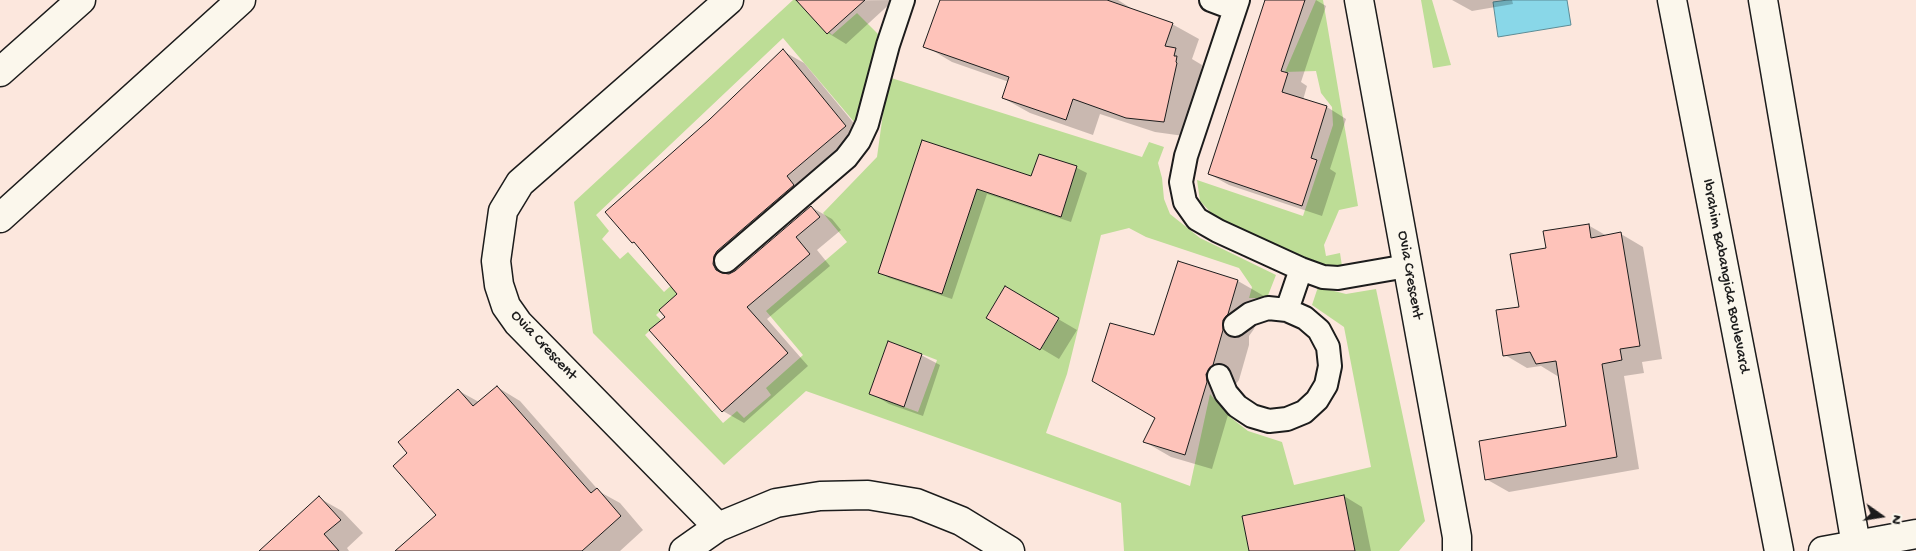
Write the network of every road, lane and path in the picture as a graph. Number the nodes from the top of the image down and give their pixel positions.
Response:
1 (81, 0) edge
2 (241, 0) edge
3 (729, 0) edge
4 (903, 0) edge
5 (1211, 0) edge
6 (1359, 0) edge
7 (1672, 0) edge
8 (1763, 0) edge
9 (1236, 4) edge
10 (0, 72) edge
11 (0, 218) edge
12 (726, 261) dead end
13 (1408, 266) junction
14 (1300, 269) junction
15 (1287, 310) junction
16 (1235, 325) dead end
17 (1219, 376) dead end
18 (718, 527) junction
19 (1916, 534) edge
20 (1857, 548) edge
21 (684, 551) edge
22 (1010, 551) edge
23 (1456, 551) edge
24 (1779, 551) edge
25 (1823, 551) edge

1 - 10 street
2 - 11 street
3 - 18 street, Ovia Crescent
4 - 12 lane
5 - 9 lane
6 - 13 street, Ovia Crescent
7 - 24 street, Ibrahim Babangida Boulevard
8 - 20 street
9 - 14 lane
13 - 14 lane
13 - 23 street, Ovia Crescent
14 - 15 lane
15 - 16 lane
15 - 17 lane
18 - 21 street
18 - 22 street
19 - 20 street
20 - 25 street

